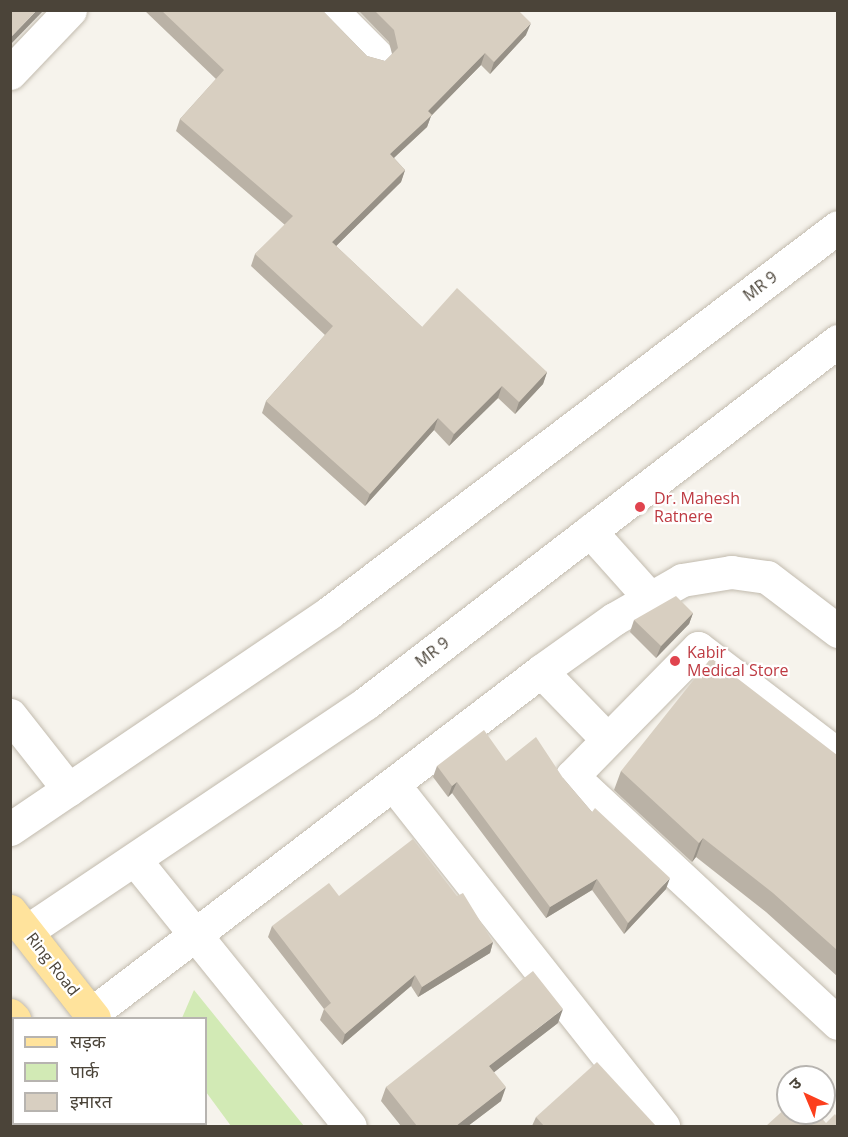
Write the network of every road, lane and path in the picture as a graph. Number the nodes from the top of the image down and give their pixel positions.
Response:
1 (70, 10) edge
2 (331, 10) edge
3 (376, 55) dead end
4 (10, 73) edge
5 (837, 227) edge
6 (837, 340) edge
7 (590, 531) junction
8 (650, 598) junction
9 (837, 631) edge
10 (541, 671) junction
11 (10, 715) edge
12 (606, 738) junction
13 (837, 754) edge
14 (393, 784) junction
15 (69, 790) junction
16 (10, 829) edge
17 (135, 860) junction
18 (16, 928) edge
19 (194, 932) junction
20 (93, 1016) edge
21 (837, 1023) edge
22 (350, 1126) edge
23 (663, 1126) edge

1 - 4 street
2 - 3 street
5 - 15 street, MR 9
6 - 7 street, MR 9
7 - 8 street
7 - 17 street, MR 9
8 - 9 street
8 - 10 street
10 - 12 street
10 - 14 street
11 - 15 street
12 - 13 street
12 - 21 street
14 - 19 street
14 - 23 street
15 - 16 street, MR 9
17 - 18 street, MR 9
17 - 19 street
18 - 20 main road, Ring Road
19 - 20 street
19 - 22 street

